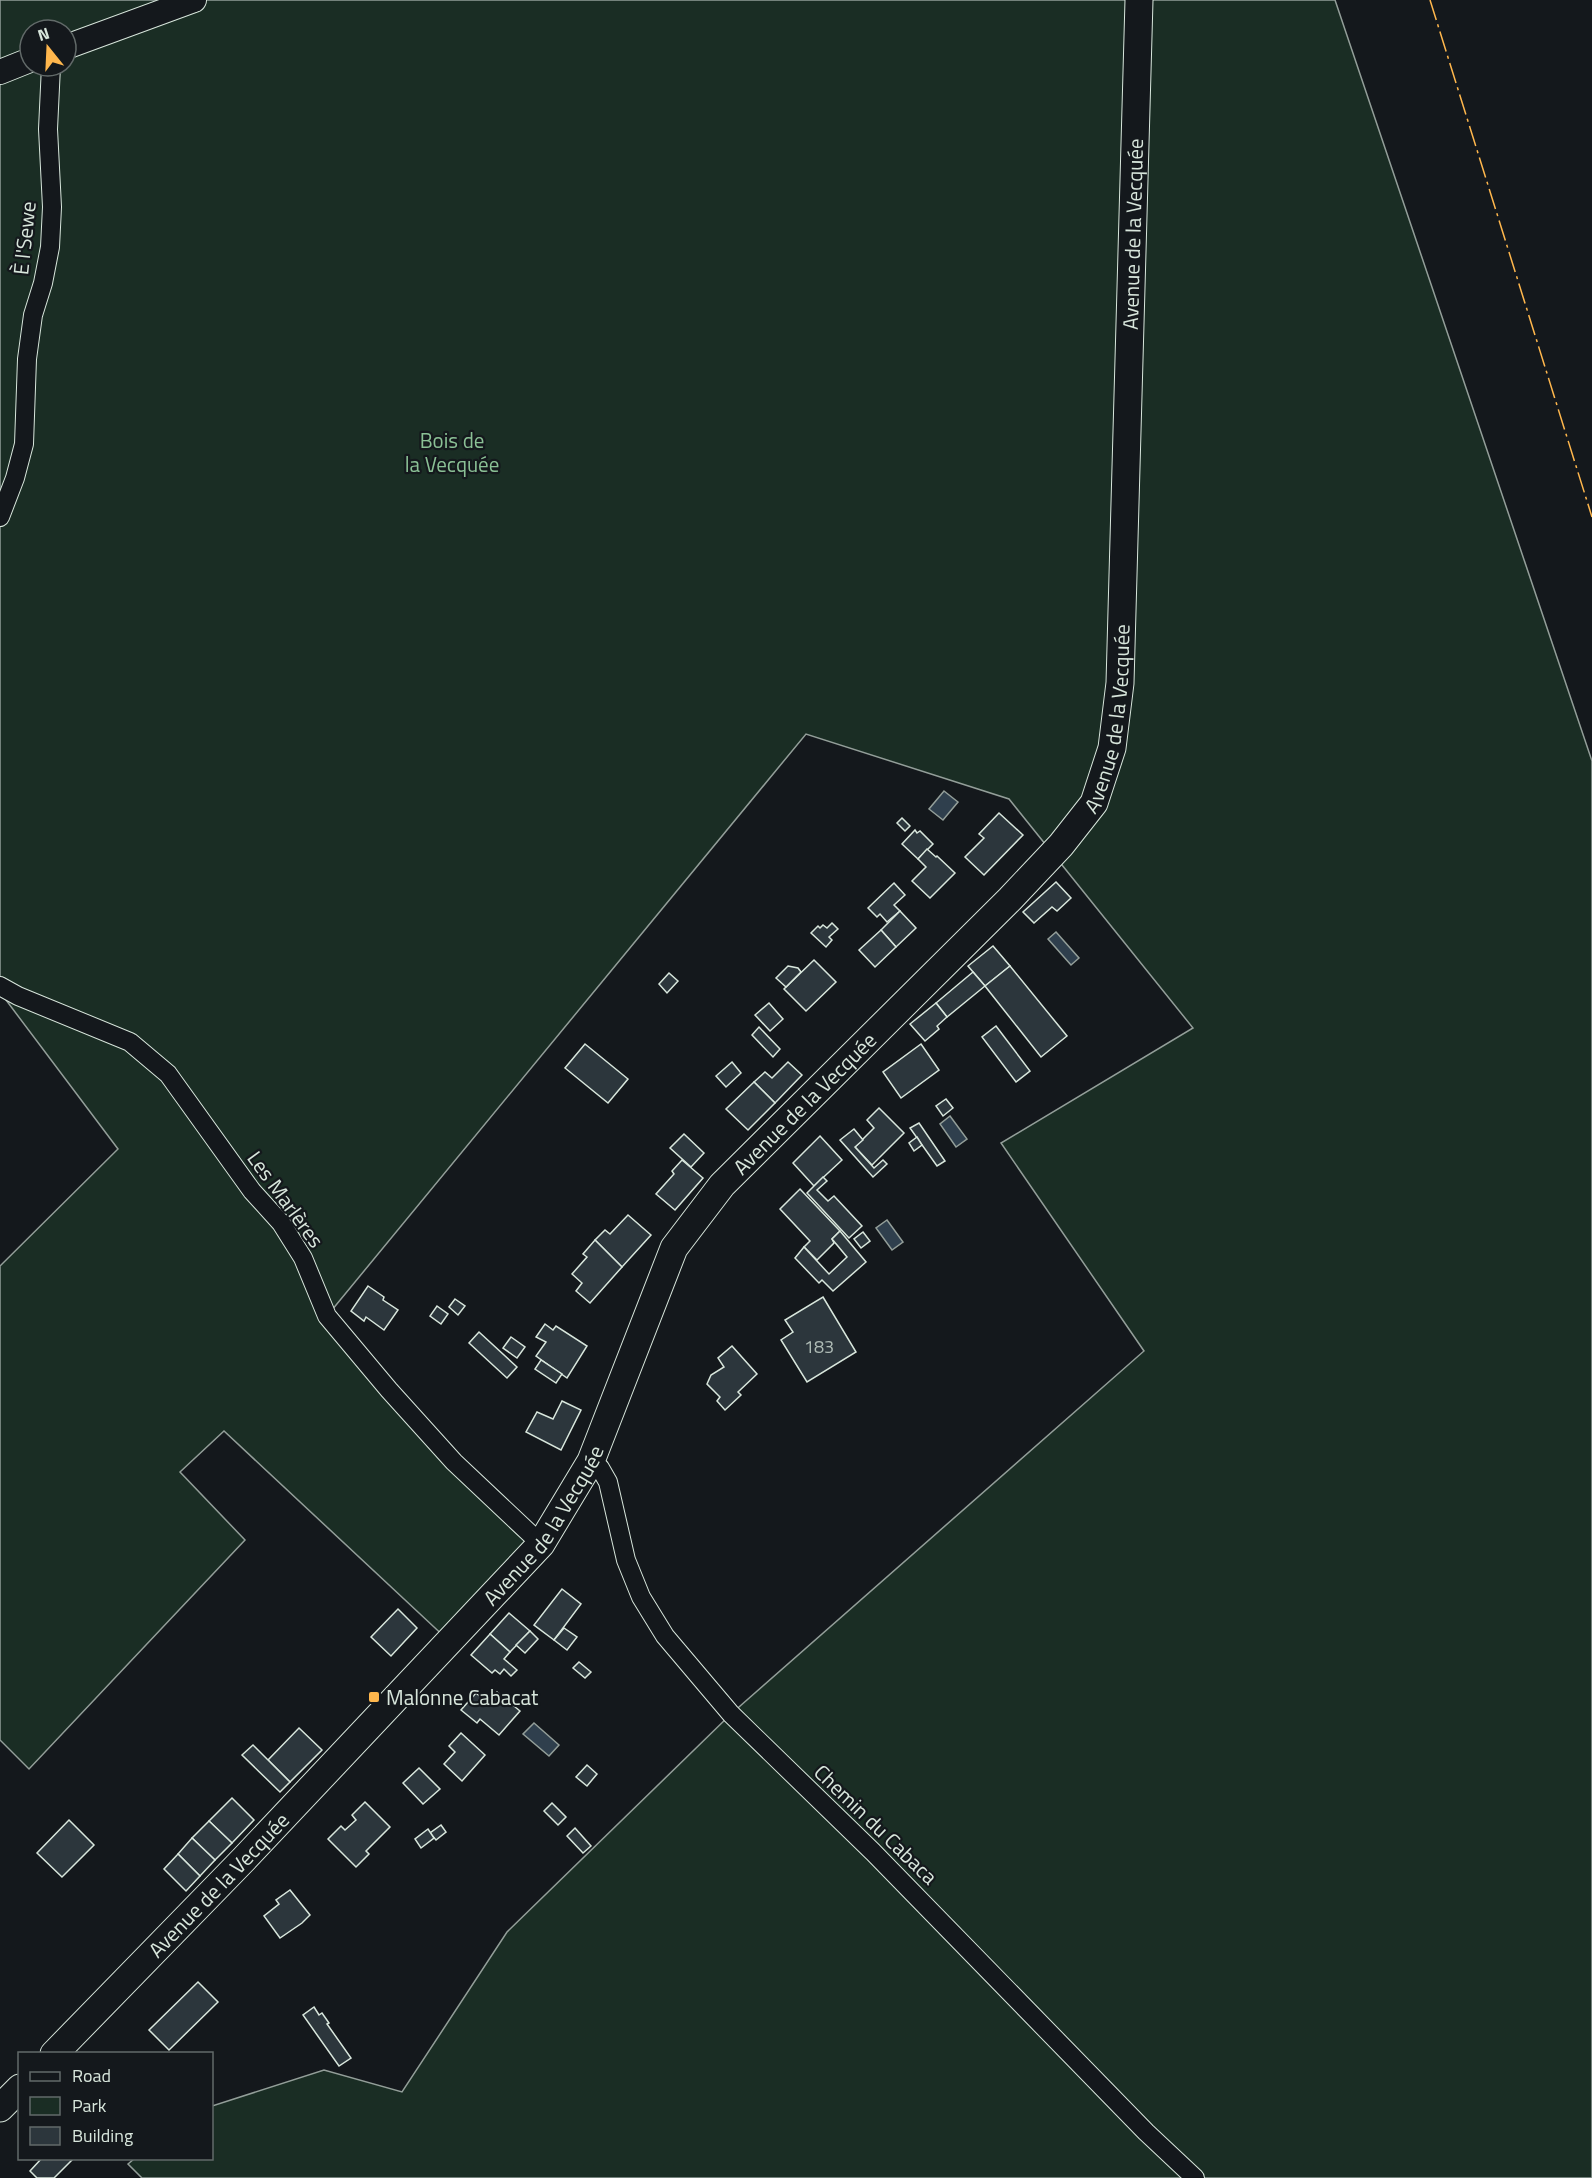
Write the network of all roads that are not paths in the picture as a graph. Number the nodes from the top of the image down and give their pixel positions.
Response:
1 (194, 0) edge
2 (1139, 0) edge
3 (78, 43) edge
4 (18, 65) edge
5 (0, 72) edge
6 (50, 78) edge
7 (0, 517) edge
8 (0, 986) edge
9 (591, 1461) junction
10 (541, 1544) junction
11 (56, 2052) edge
12 (18, 2090) edge
13 (0, 2108) edge
14 (1194, 2178) edge

1 - 3 street
2 - 9 main road, Avenue de la Vecquée
4 - 5 street
6 - 7 street, È l'Sewe
8 - 10 street, Les Marlères
9 - 10 main road, Avenue de la Vecquée
9 - 14 street, Chemin du Cabaca
10 - 11 main road, Avenue de la Vecquée
12 - 13 main road

